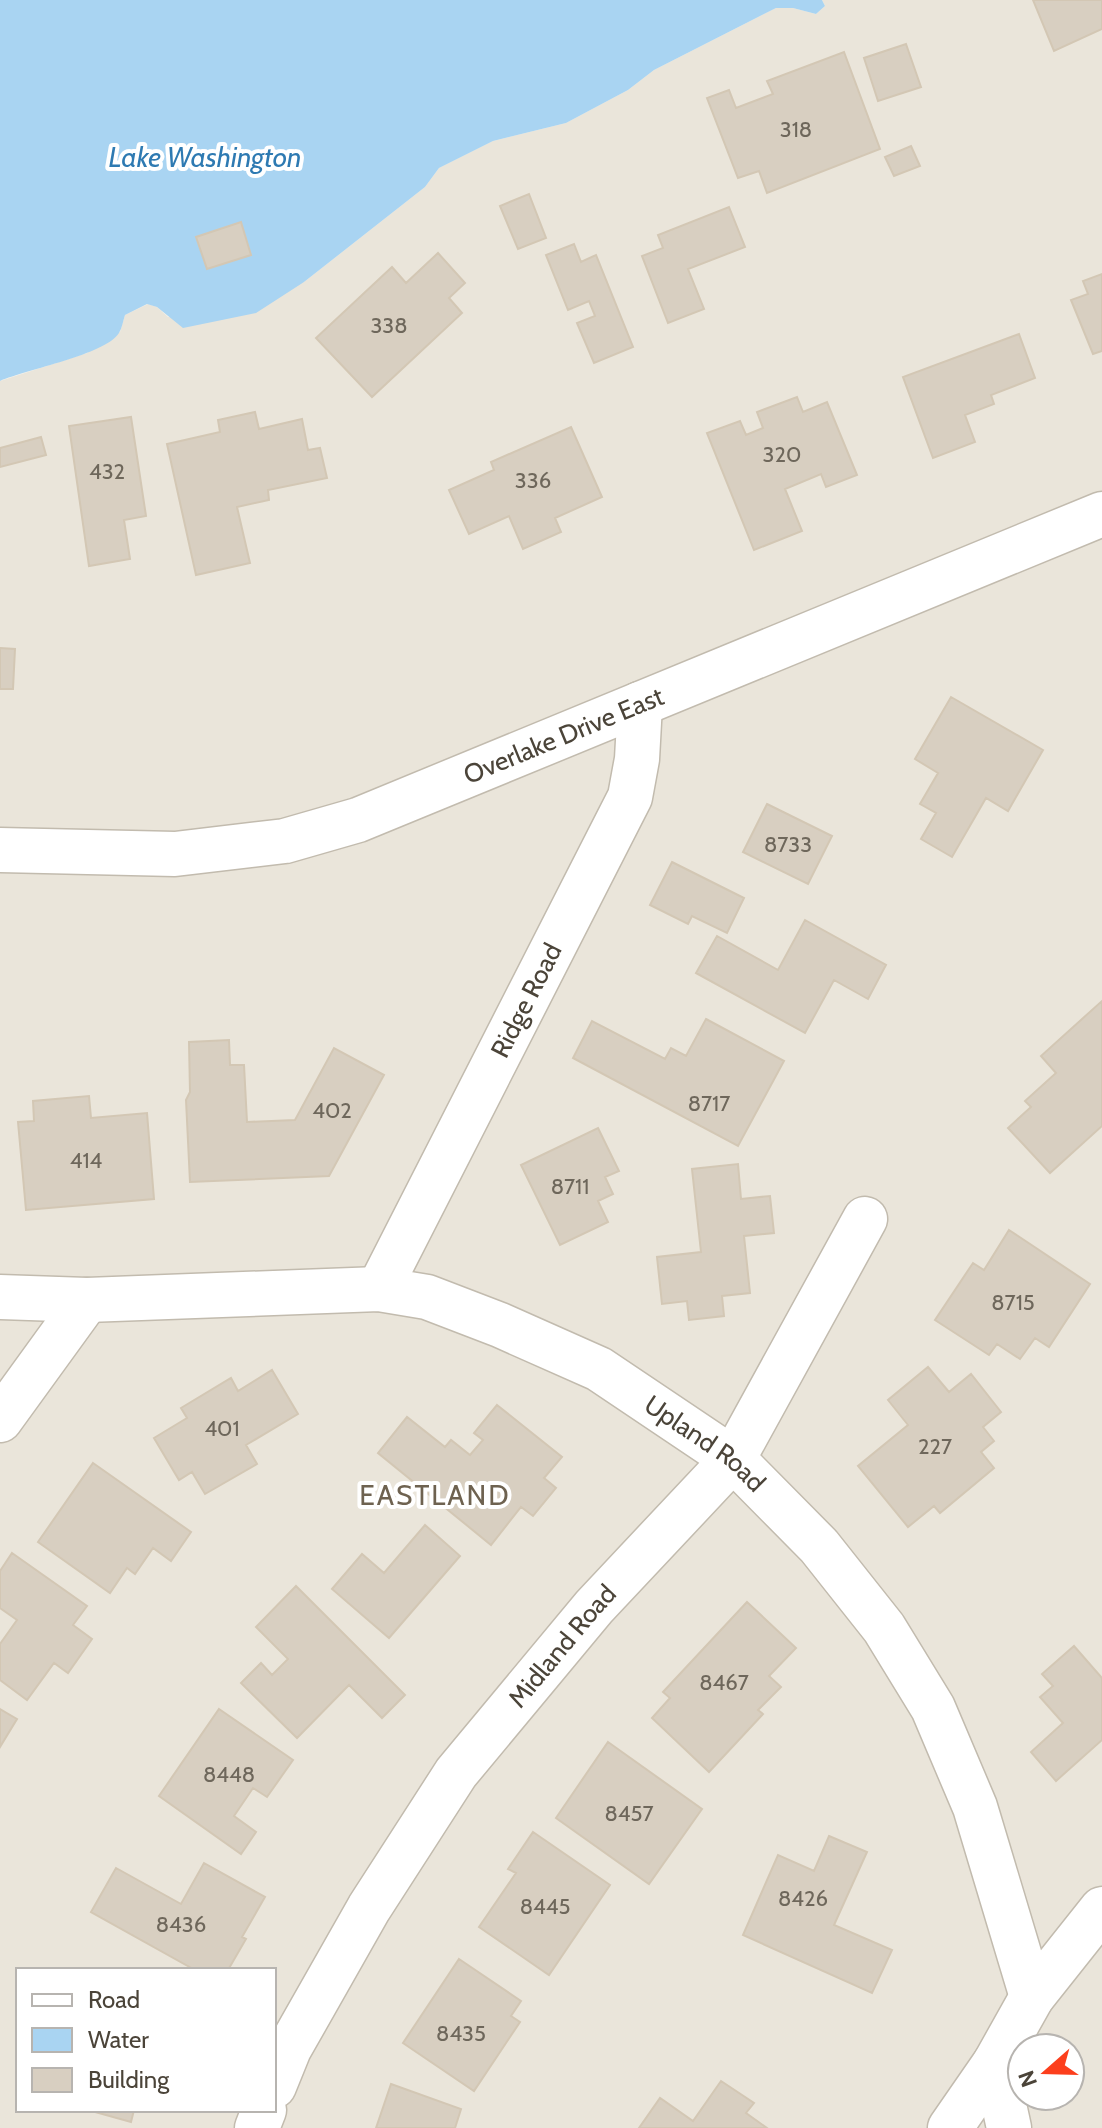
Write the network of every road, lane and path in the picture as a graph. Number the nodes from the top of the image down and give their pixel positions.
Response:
1 (1102, 514) edge
2 (640, 704) junction
3 (0, 850) edge
4 (865, 1219) dead end
5 (379, 1289) junction
6 (0, 1297) edge
7 (87, 1300) junction
8 (0, 1420) edge
9 (733, 1459) junction
10 (1102, 1909) edge
11 (1032, 1997) junction
12 (995, 2063) junction
13 (276, 2081) edge
14 (950, 2128) edge
15 (1009, 2128) edge

1 - 2 street, Overlake Drive East
2 - 3 street, Overlake Drive East
2 - 5 street, Ridge Road
4 - 9 street, Midland Road
5 - 7 street, Upland Road
5 - 9 street, Upland Road
6 - 7 street, Upland Road
7 - 8 street
9 - 11 street, Upland Road
9 - 13 street, Midland Road
10 - 11 street
11 - 12 street
12 - 14 street
12 - 15 street

